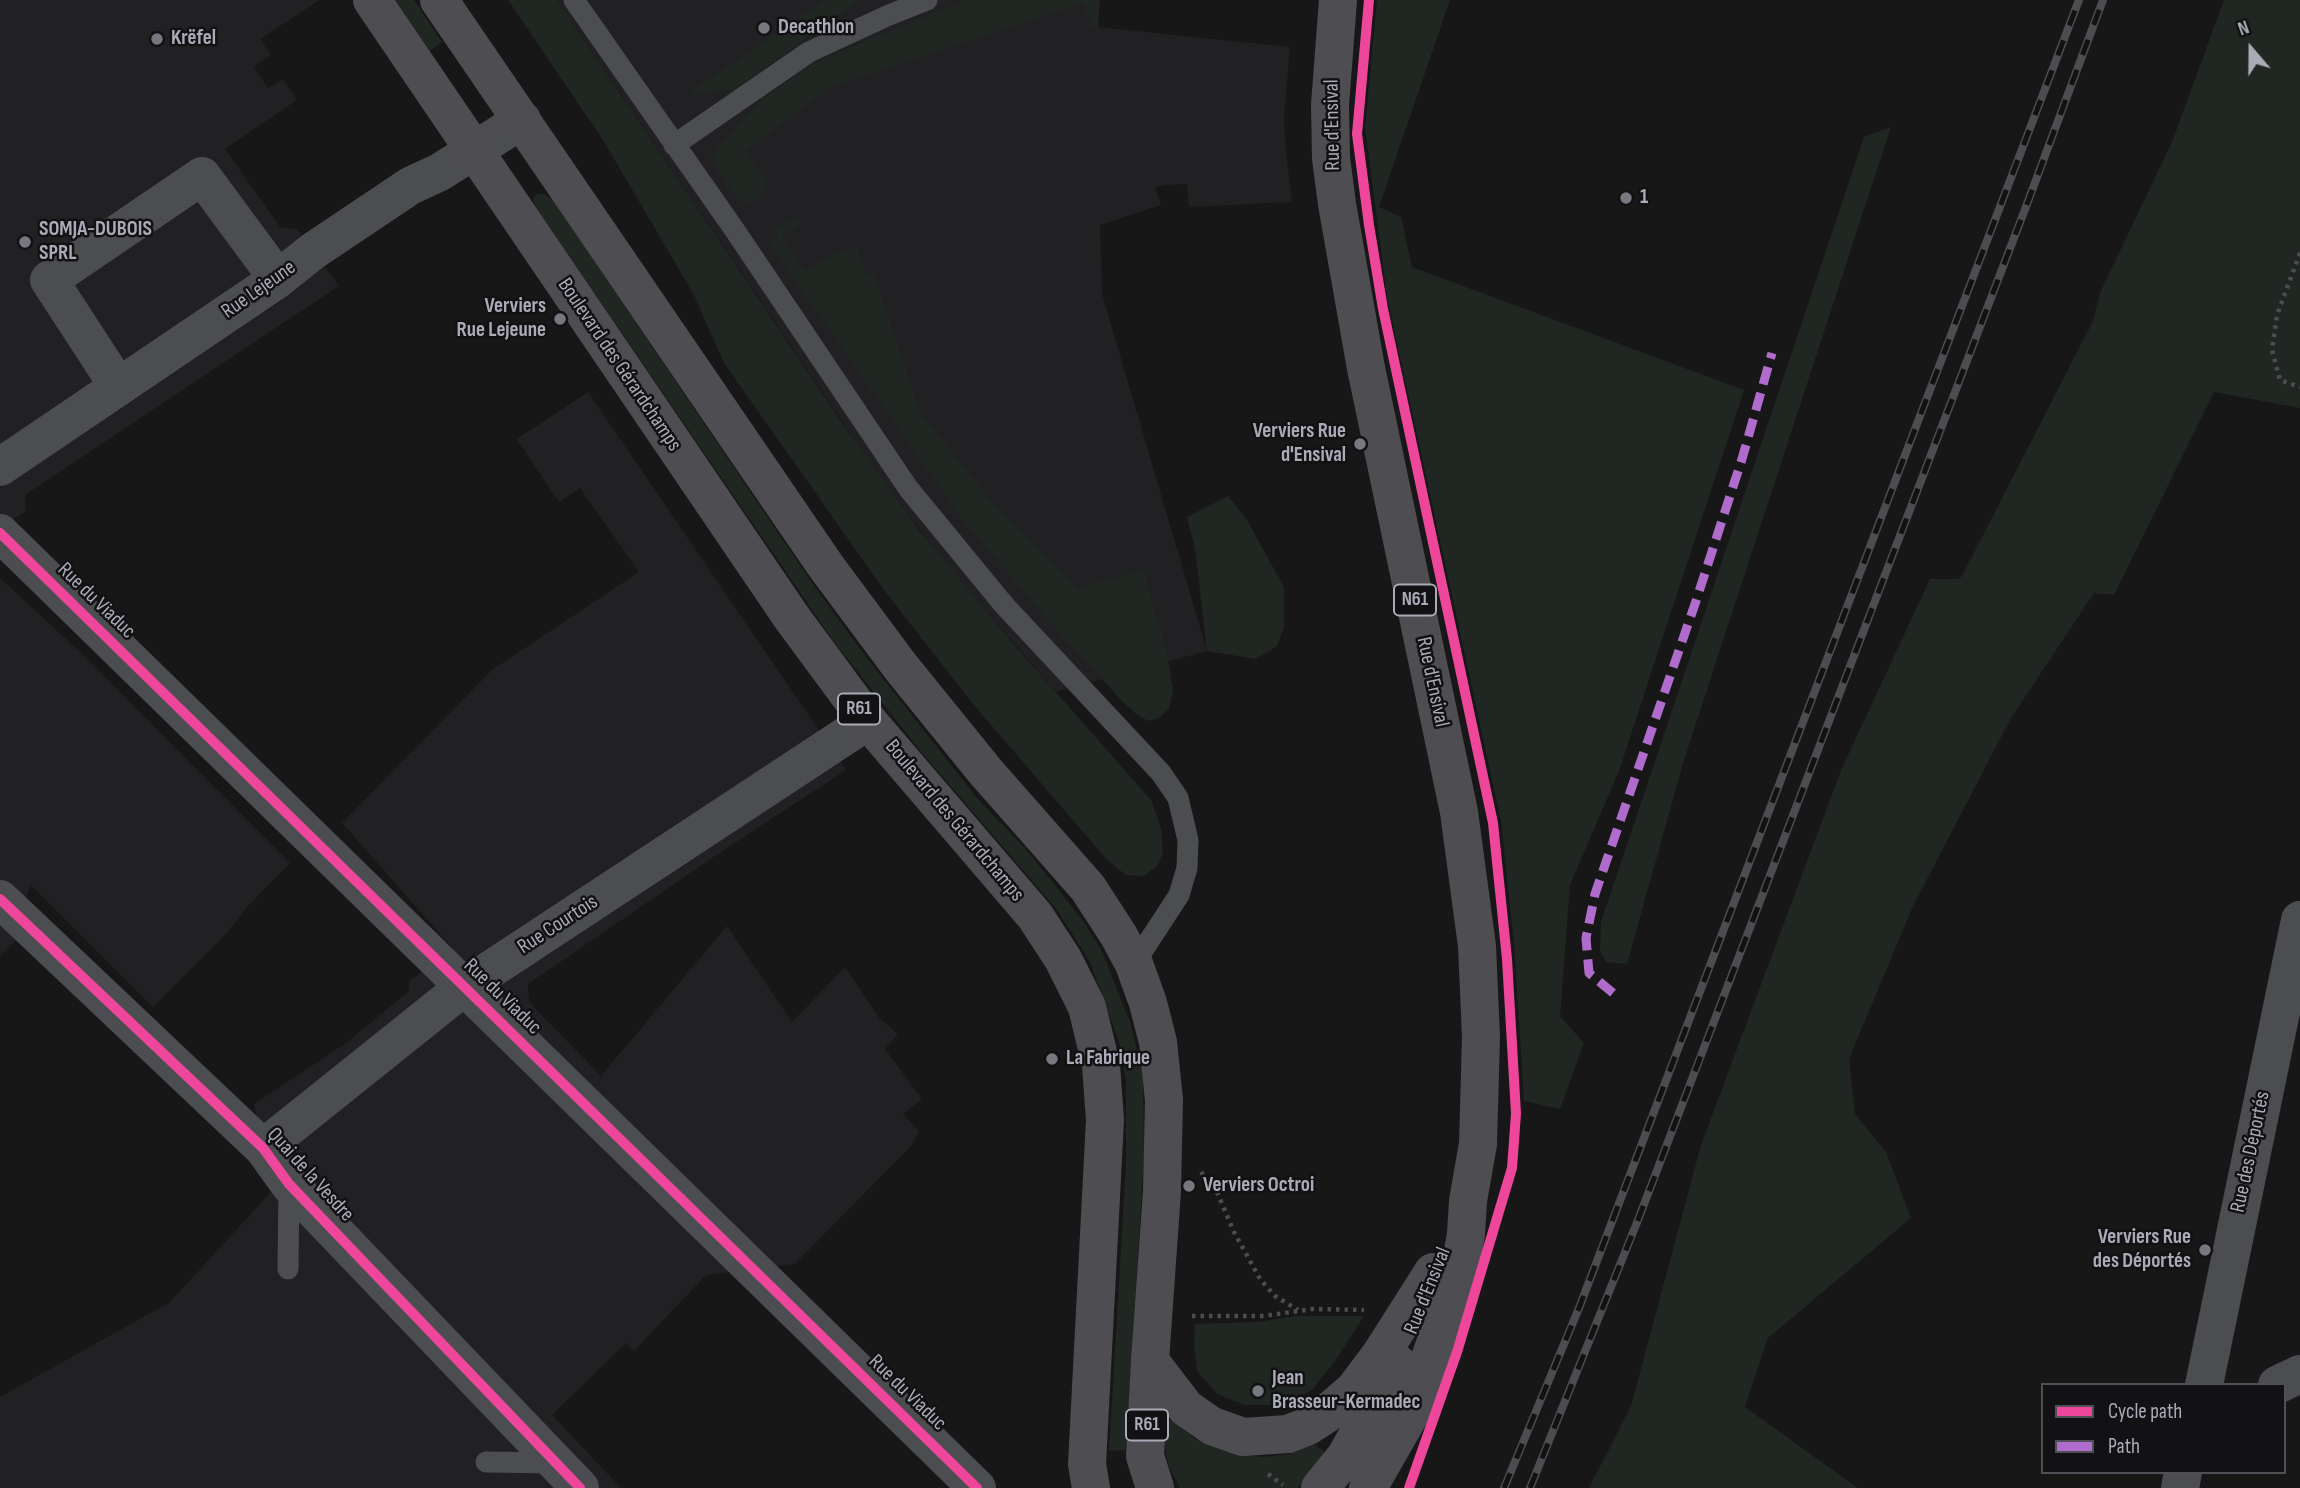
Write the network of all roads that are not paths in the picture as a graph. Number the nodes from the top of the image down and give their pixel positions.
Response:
1 (372, 0) edge
2 (439, 0) edge
3 (574, 0) edge
4 (927, 0) edge
5 (1338, 0) edge
6 (522, 120) junction
7 (674, 145) junction
8 (474, 152) junction
9 (278, 279) junction
10 (118, 386) junction
11 (0, 467) edge
12 (0, 533) edge
13 (868, 721) junction
14 (0, 898) edge
15 (2300, 920) edge
16 (1134, 964) junction
17 (464, 987) junction
18 (262, 1148) junction
19 (289, 1184) junction
20 (1468, 1201) junction
21 (288, 1269) dead end
22 (1433, 1272) junction
23 (1150, 1361) junction
24 (2300, 1374) edge
25 (2204, 1383) edge
26 (2281, 1383) edge
27 (486, 1462) dead end
28 (568, 1475) edge
29 (977, 1488) edge
30 (1091, 1488) edge
31 (1155, 1488) edge
32 (1320, 1488) edge
33 (1368, 1488) edge

1 - 8 main road, Boulevard des Gérardchamps / R61
2 - 6 main road, R61
3 - 7 lane
4 - 7 lane
5 - 20 main road, Rue d'Ensival / N61
6 - 8 street, Rue Lejeune
6 - 16 main road, R61
7 - 16 lane
8 - 9 street, Rue Lejeune
8 - 13 main road, Boulevard des Gérardchamps / R61
9 - 10 street, Rue Lejeune
9 - 10 street
10 - 11 street, Rue Lejeune
12 - 17 street, Rue du Viaduc
13 - 17 street, Rue Courtois
13 - 30 main road, Boulevard des Gérardchamps / R61
14 - 18 street, Quai de la Vesdre
15 - 25 street, Rue des Déportés
16 - 23 main road, R61
17 - 18 street, Rue Courtois
17 - 29 street, Rue du Viaduc
18 - 19 street, Quai de la Vesdre
19 - 21 lane
19 - 28 street, Quai de la Vesdre
20 - 22 main road, Rue d'Ensival / N61
20 - 33 main road, Rue d'Ensival / N61
22 - 23 main road
22 - 32 main road, Rue d'Ensival / N61
23 - 31 main road, R61
24 - 26 street
27 - 28 lane

